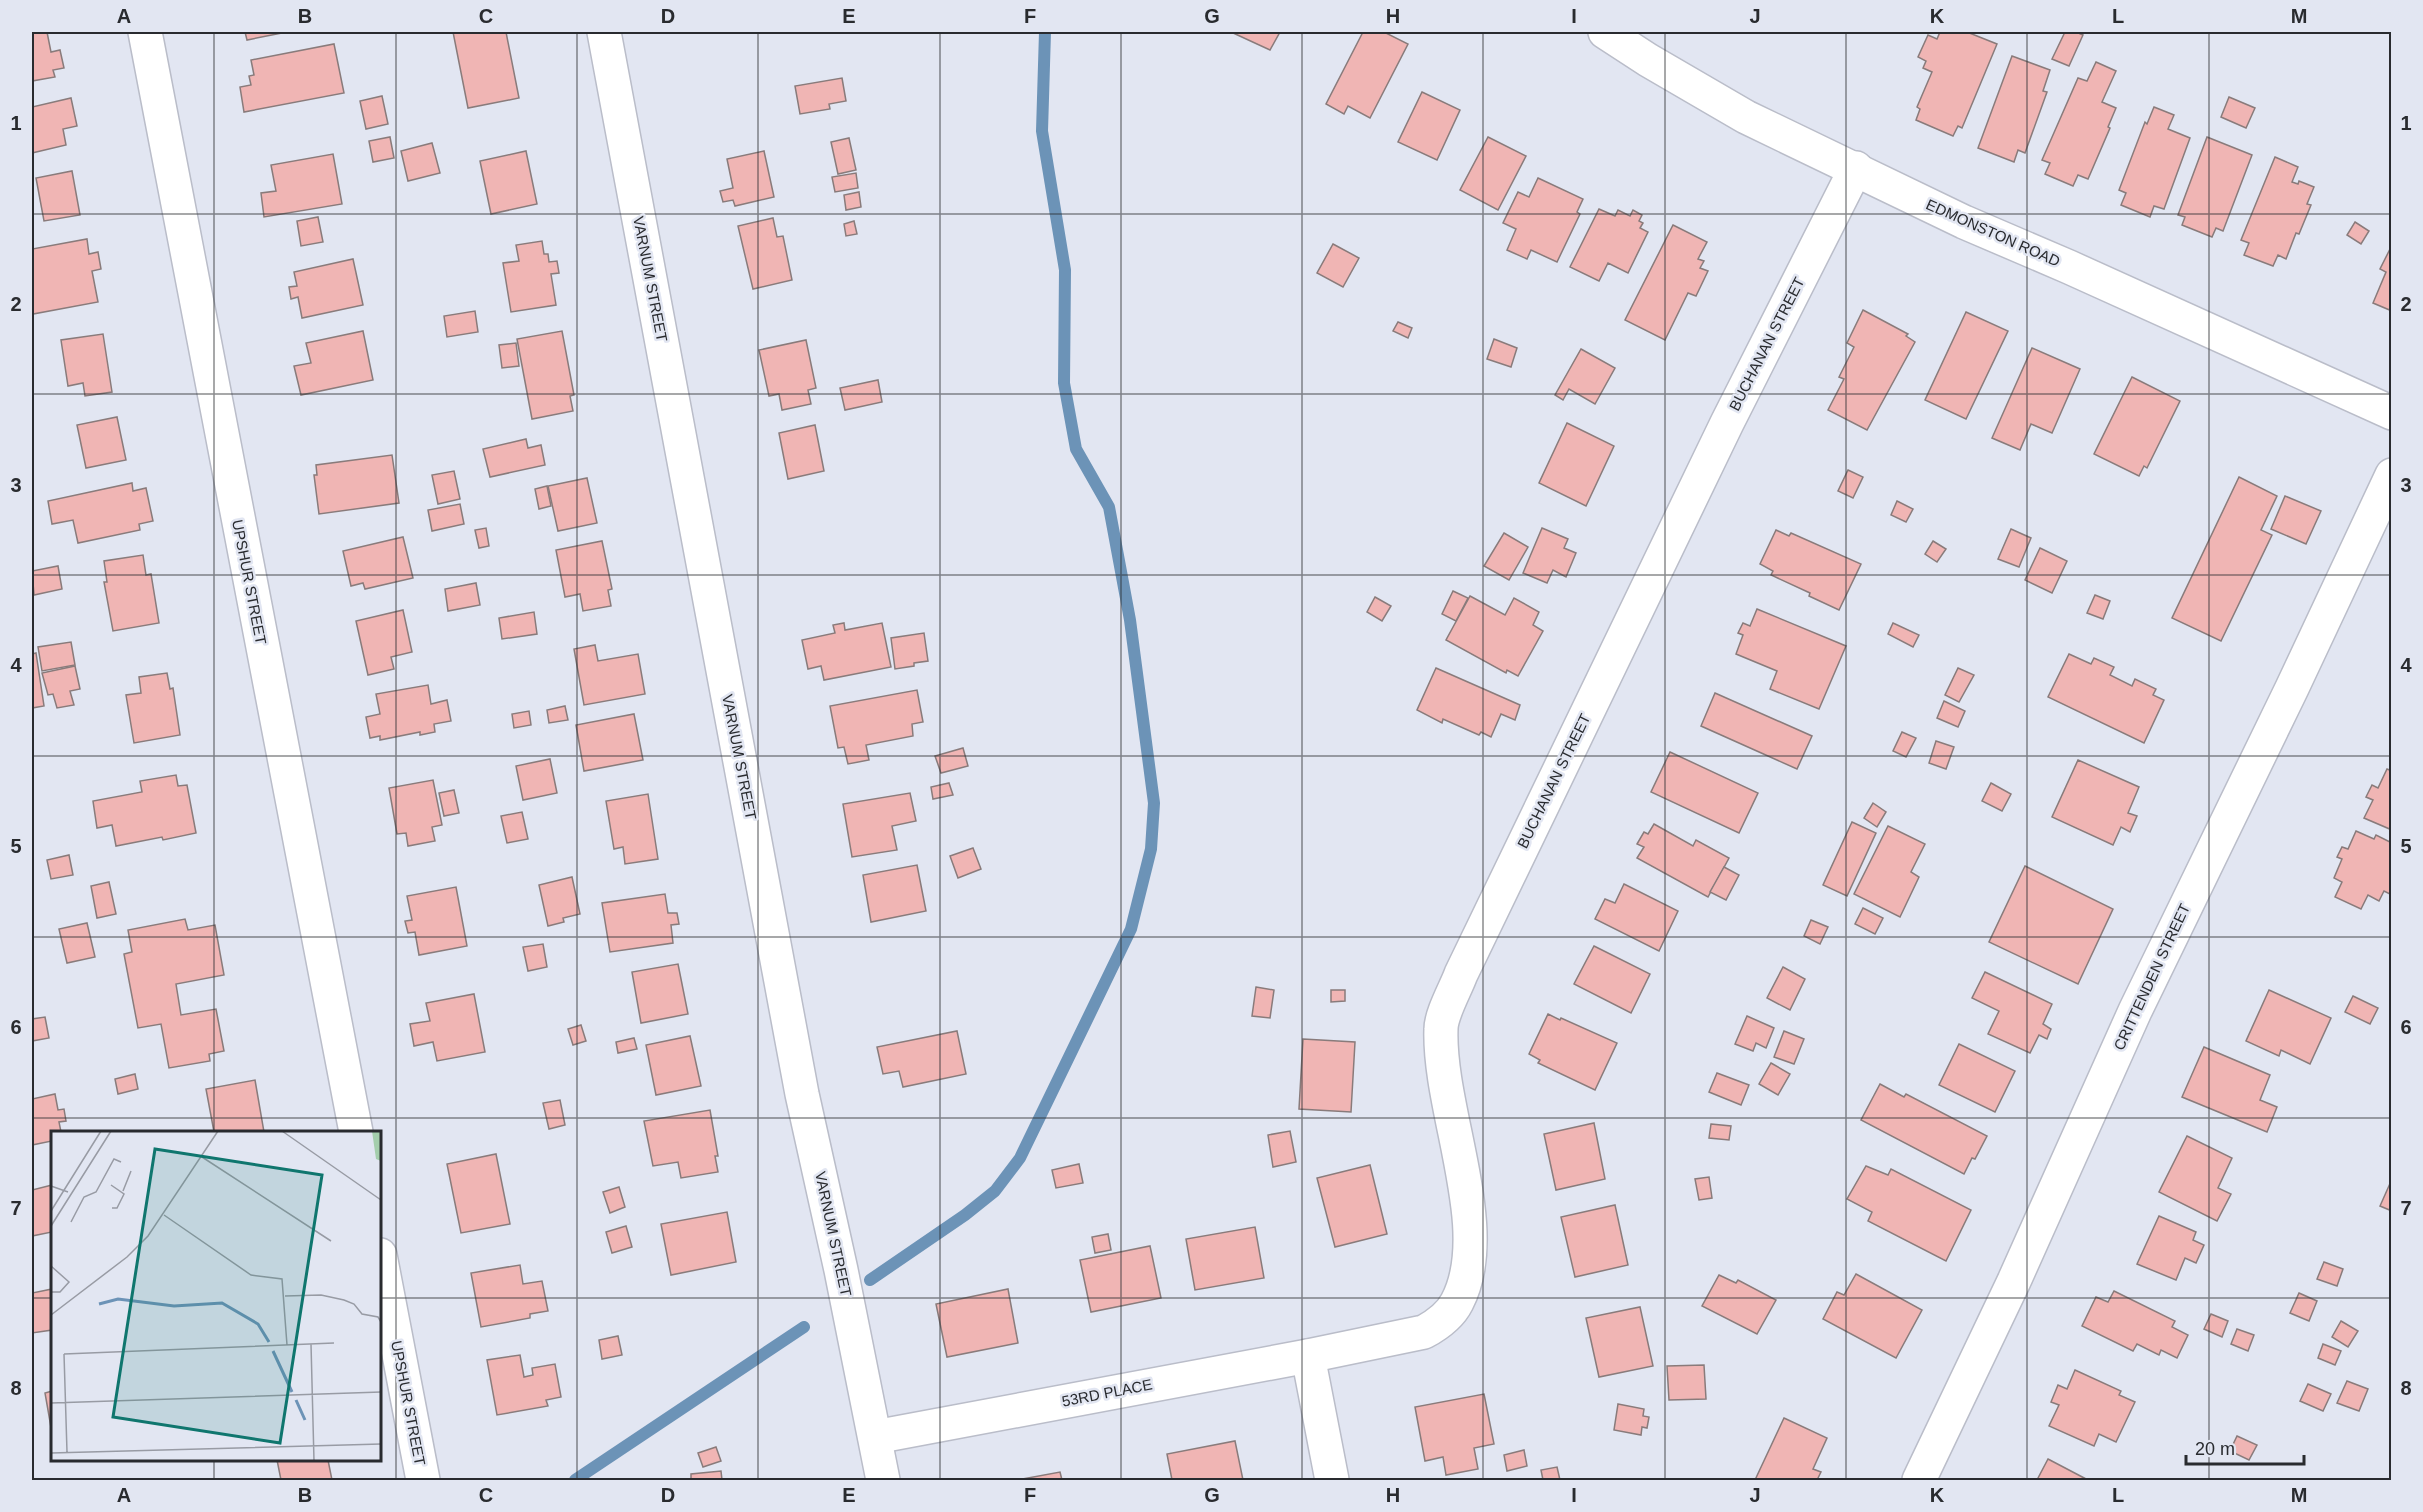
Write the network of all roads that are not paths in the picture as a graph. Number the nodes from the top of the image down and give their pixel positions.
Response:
1 (145, 32) edge
2 (604, 32) edge
3 (1605, 32) edge
4 (1856, 168) junction
5 (2391, 413) edge
6 (2391, 476) edge
7 (356, 1131) edge
8 (381, 1260) edge
9 (1339, 1350) joint
10 (1308, 1356) junction
11 (874, 1437) junction
12 (423, 1480) edge
13 (883, 1480) edge
14 (1332, 1480) edge
15 (1919, 1480) edge

1 - 7 street, UPSHUR STREET
2 - 11 street, VARNUM STREET
3 - 4 street, EDMONSTON ROAD
4 - 5 street, EDMONSTON ROAD
4 - 9 street, BUCHANAN STREET
6 - 15 street, CRITTENDEN STREET
8 - 12 street, UPSHUR STREET
9 - 10 street, 53RD PLACE
10 - 11 street, 53RD PLACE
10 - 14 street
11 - 13 street, VARNUM STREET

